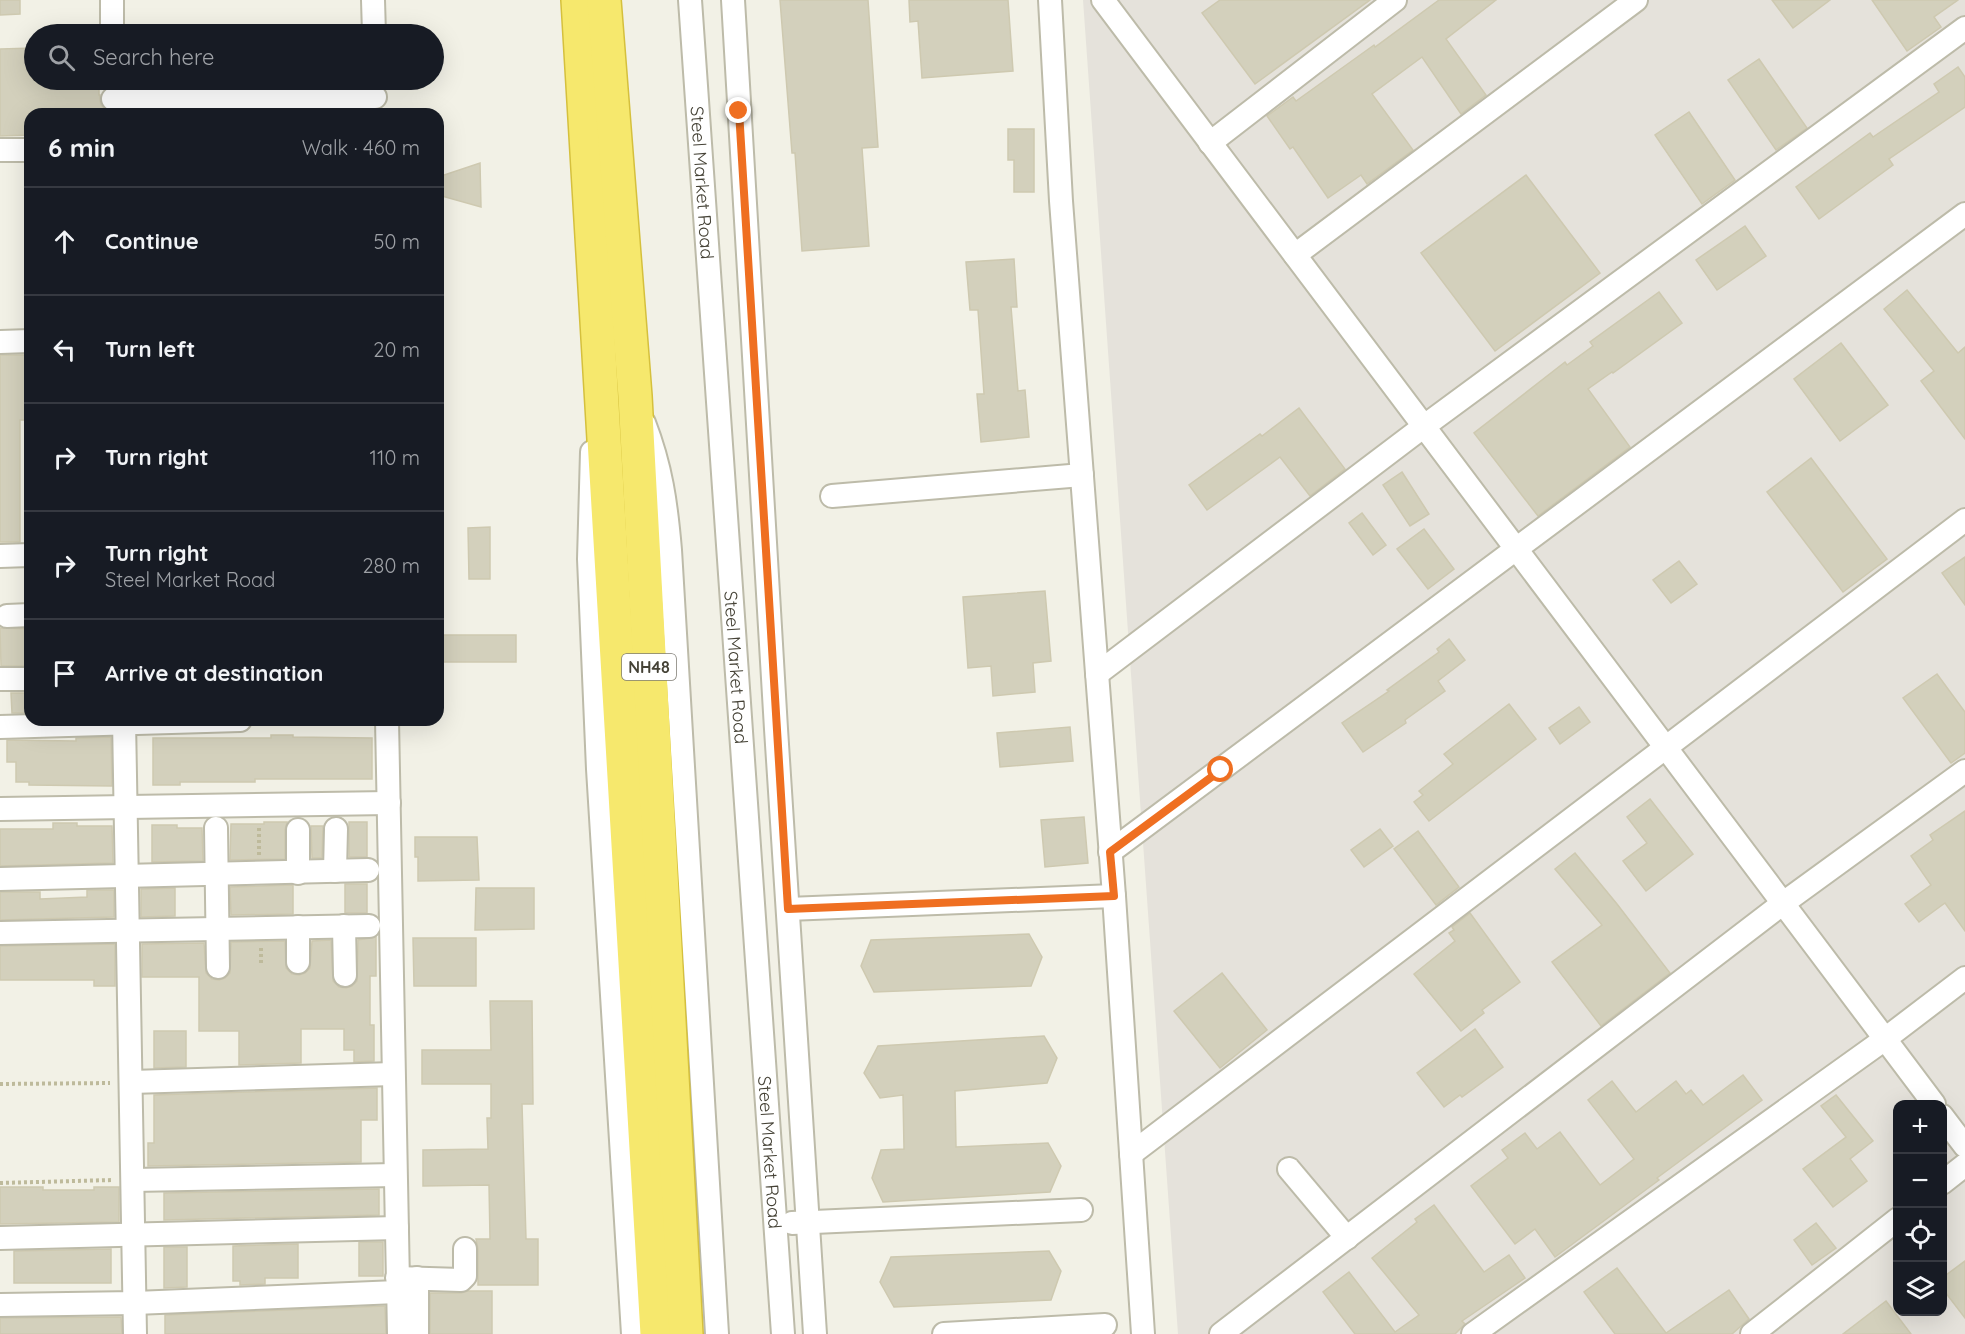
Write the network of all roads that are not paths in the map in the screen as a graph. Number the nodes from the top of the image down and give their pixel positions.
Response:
1 (112, 0) edge
2 (373, 0) edge
3 (578, 0) edge
4 (604, 0) edge
5 (690, 0) edge
6 (733, 0) edge
7 (1050, 0) edge
8 (1102, 0) edge
9 (1395, 0) edge
10 (1636, 0) edge
11 (112, 24) edge
12 (374, 24) edge
13 (1965, 28) edge
14 (114, 97) edge
15 (375, 97) edge
16 (1210, 142) junction
17 (0, 150) edge
18 (24, 150) edge
19 (1965, 214) edge
20 (1294, 255) junction
21 (24, 341) edge
22 (0, 342) edge
23 (602, 390) junction
24 (634, 396) junction
25 (1424, 427) junction
26 (1082, 475) junction
27 (832, 496) dead end
28 (763, 506) junction
29 (725, 510) junction
30 (1965, 520) edge
31 (1516, 550) junction
32 (24, 555) edge
33 (0, 556) edge
34 (24, 615) edge
35 (7, 616) dead end
36 (1097, 674) junction
37 (0, 679) edge
38 (24, 679) edge
39 (25, 726) edge
40 (124, 726) edge
41 (387, 726) edge
42 (0, 727) edge
43 (1665, 747) junction
44 (1965, 771) edge
45 (389, 803) junction
46 (126, 807) junction
47 (0, 810) edge
48 (216, 828) dead end
49 (336, 829) dead end
50 (298, 830) dead end
51 (1110, 852) junction
52 (368, 870) dead end
53 (335, 871) junction
54 (298, 873) junction
55 (216, 875) junction
56 (127, 877) junction
57 (0, 879) edge
58 (1114, 896) junction
59 (1782, 904) junction
60 (788, 909) junction
61 (344, 926) junction
62 (369, 926) dead end
63 (298, 927) junction
64 (217, 929) junction
65 (129, 931) junction
66 (0, 933) edge
67 (298, 962) dead end
68 (218, 967) dead end
69 (345, 975) dead end
70 (1965, 978) edge
71 (1885, 1038) junction
72 (393, 1074) junction
73 (131, 1082) junction
74 (1931, 1100) edge
75 (1947, 1123) edge
76 (1965, 1146) edge
77 (1131, 1154) junction
78 (1965, 1165) edge
79 (1289, 1169) dead end
80 (395, 1175) junction
81 (1947, 1179) edge
82 (133, 1180) junction
83 (1081, 1210) dead end
84 (808, 1223) junction
85 (1893, 1223) edge
86 (776, 1224) junction
87 (397, 1228) junction
88 (134, 1234) junction
89 (0, 1238) edge
90 (1347, 1238) junction
91 (465, 1249) dead end
92 (404, 1283) junction
93 (135, 1303) junction
94 (0, 1305) edge
95 (1105, 1325) dead end
96 (135, 1334) edge
97 (399, 1334) edge
98 (417, 1334) edge
99 (633, 1334) edge
100 (657, 1334) edge
101 (686, 1334) edge
102 (717, 1334) edge
103 (783, 1334) edge
104 (815, 1334) edge
105 (944, 1334) edge
106 (1143, 1334) edge
107 (1221, 1334) edge
108 (1473, 1334) edge
109 (1752, 1334) edge

1 - 11 street
2 - 12 street
3 - 23 highway, NH48
4 - 24 highway, NH48
5 - 29 street, Steel Market Road
6 - 28 street, Steel Market Road
7 - 26 street
8 - 16 street
9 - 16 street
10 - 20 street
13 - 25 street
14 - 15 street
16 - 20 street
17 - 18 street
19 - 31 street
20 - 25 street
21 - 22 street
23 - 99 street
23 - 100 highway, NH48
24 - 101 highway, NH48
24 - 102 street
25 - 31 street
25 - 36 street
26 - 27 street
26 - 36 street
28 - 29 street
28 - 60 street, Steel Market Road
29 - 86 street, Steel Market Road
30 - 43 street
31 - 43 street
31 - 51 street
32 - 33 street
34 - 35 street
36 - 51 street
37 - 38 street
39 - 42 street
40 - 46 street
41 - 45 street
43 - 59 street
43 - 77 street
44 - 59 street
45 - 46 street
45 - 72 street
46 - 47 street
46 - 56 street
48 - 55 street
49 - 53 street
50 - 54 street
51 - 58 street
52 - 53 street
53 - 54 street
54 - 55 street
55 - 56 street
55 - 64 street
56 - 57 street
56 - 65 street
58 - 60 street
58 - 77 street
59 - 71 street
59 - 90 street
60 - 84 street, Steel Market Road
61 - 62 street
61 - 63 street
61 - 69 street
63 - 64 street
63 - 67 street
64 - 65 street
64 - 68 street
65 - 66 street
65 - 73 street
70 - 71 street
71 - 74 street
71 - 108 street
72 - 73 street
72 - 80 street
73 - 82 street
75 - 76 street
77 - 106 street
78 - 81 street
79 - 90 street
80 - 82 street
80 - 87 street
82 - 88 street
83 - 84 street
84 - 86 street
84 - 104 street, Steel Market Road
85 - 109 street
86 - 103 street, Steel Market Road
87 - 88 street
87 - 92 street
88 - 89 street
88 - 93 street
90 - 107 street
91 - 92 street
92 - 93 street
92 - 97 street
92 - 98 street
93 - 94 street
93 - 96 street
95 - 105 street

